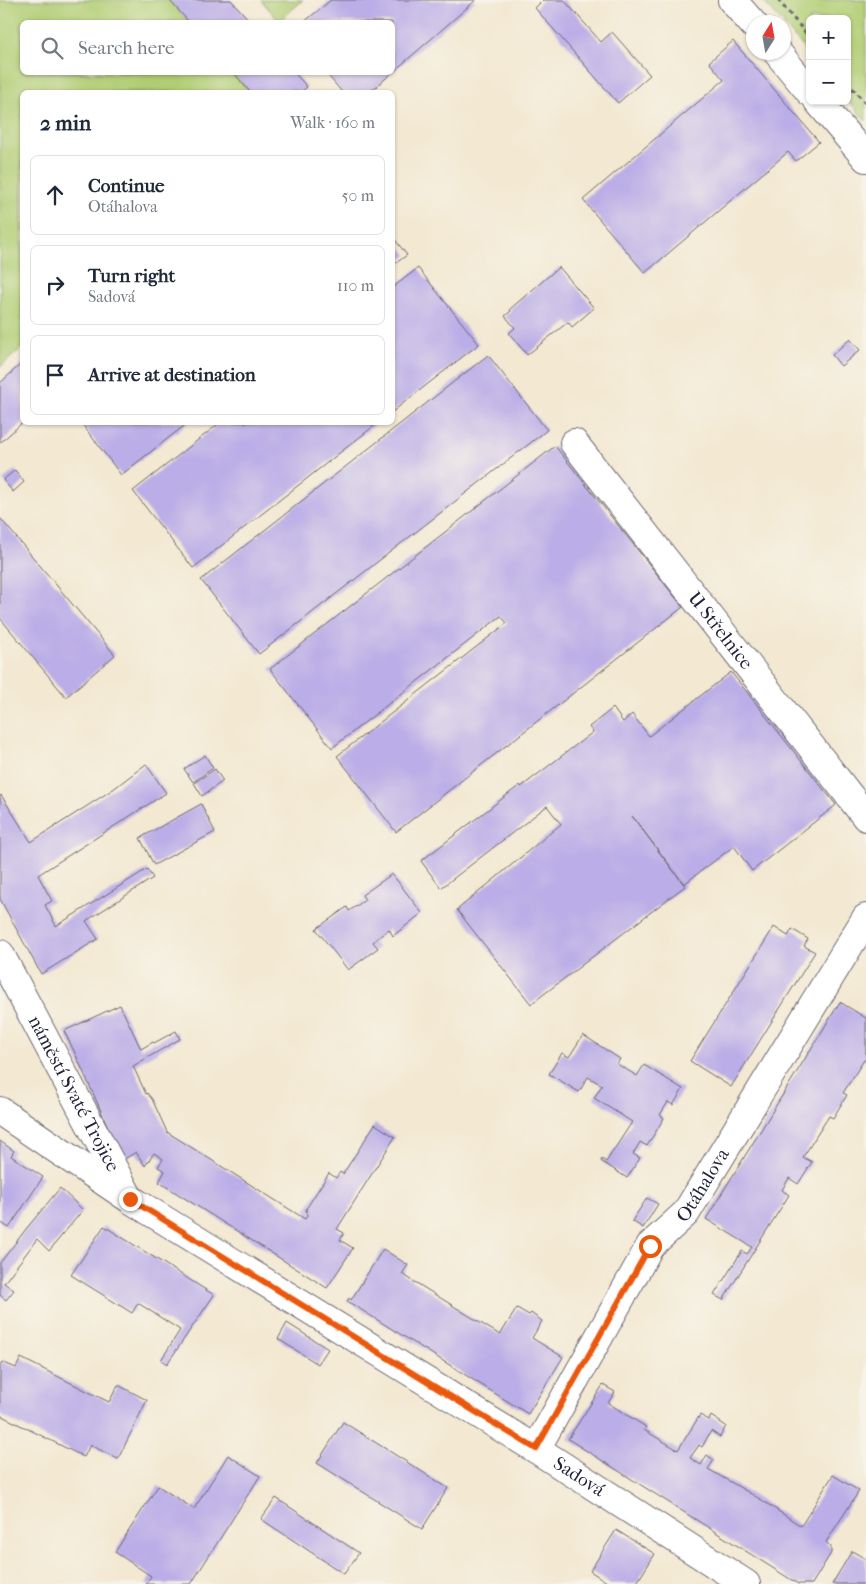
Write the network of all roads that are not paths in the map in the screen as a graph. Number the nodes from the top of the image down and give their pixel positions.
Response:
1 (732, 0) edge
2 (746, 16) edge
3 (784, 60) edge
4 (806, 87) edge
5 (821, 105) edge
6 (866, 158) edge
7 (574, 443) dead end
8 (866, 817) edge
9 (866, 918) edge
10 (2, 965) edge
11 (0, 1111) edge
12 (130, 1199) junction
13 (536, 1449) junction
14 (746, 1584) edge

1 - 2 street
3 - 4 street
5 - 6 street
7 - 8 street, U Střelnice
9 - 13 street, Otáhalova
10 - 12 street, náměstí Svaté Trojice
11 - 12 street, náměstí Svaté Trojice
12 - 13 street, Sadová
13 - 14 street, Sadová

